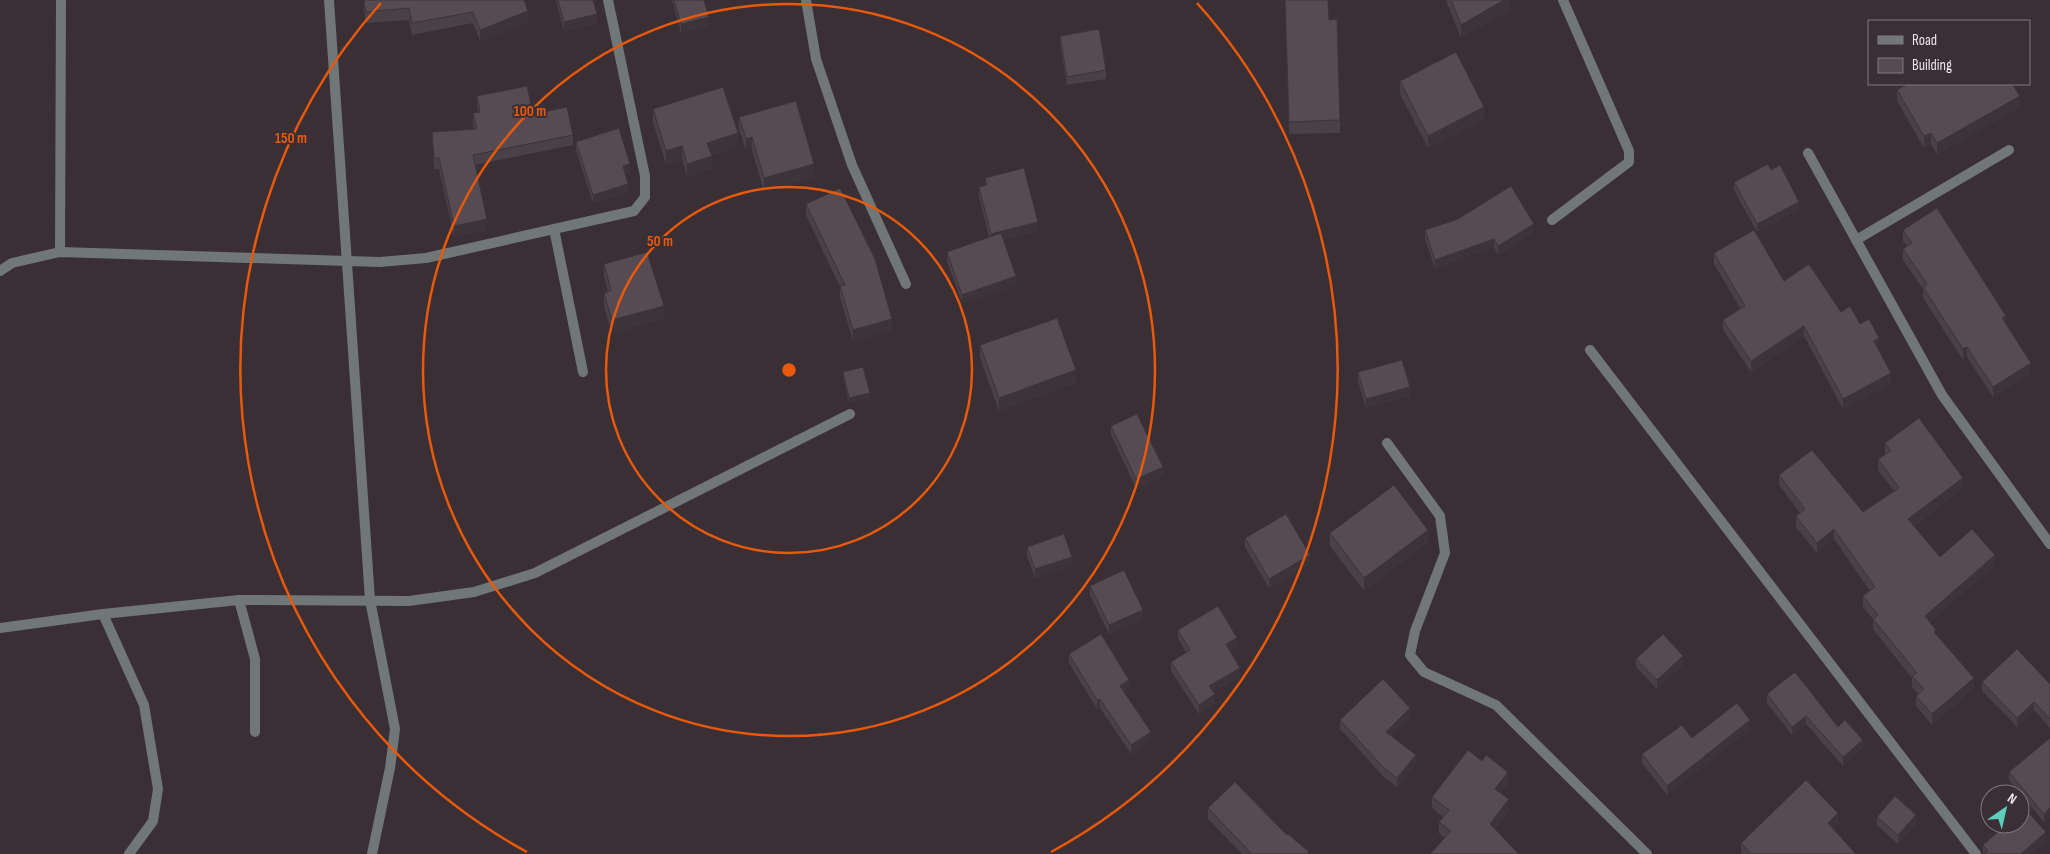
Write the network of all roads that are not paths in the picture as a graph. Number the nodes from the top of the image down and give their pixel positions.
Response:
1 (61, 0) edge
2 (329, 0) edge
3 (608, 0) edge
4 (806, 0) edge
5 (1563, 0) edge
6 (2009, 150) dead end
7 (1808, 153) dead end
8 (1552, 220) dead end
9 (554, 229) junction
10 (1856, 240) junction
11 (60, 252) junction
12 (345, 260) junction
13 (0, 271) edge
14 (906, 284) dead end
15 (1590, 350) dead end
16 (583, 372) dead end
17 (850, 414) dead end
18 (1387, 443) dead end
19 (2050, 544) edge
20 (239, 600) junction
21 (370, 600) junction
22 (103, 614) junction
23 (0, 628) edge
24 (255, 732) dead end
25 (129, 854) edge
26 (372, 854) edge
27 (1647, 854) edge
28 (1976, 854) edge

1 - 11 street
2 - 12 street
3 - 9 street
4 - 14 street
5 - 8 street
6 - 10 street
7 - 10 street
9 - 12 street
9 - 16 street
10 - 19 street
11 - 12 street
11 - 13 street
12 - 21 street
15 - 28 street
17 - 21 street
18 - 27 street
20 - 21 street
20 - 22 street
20 - 24 street
21 - 26 street
22 - 23 street
22 - 25 street

